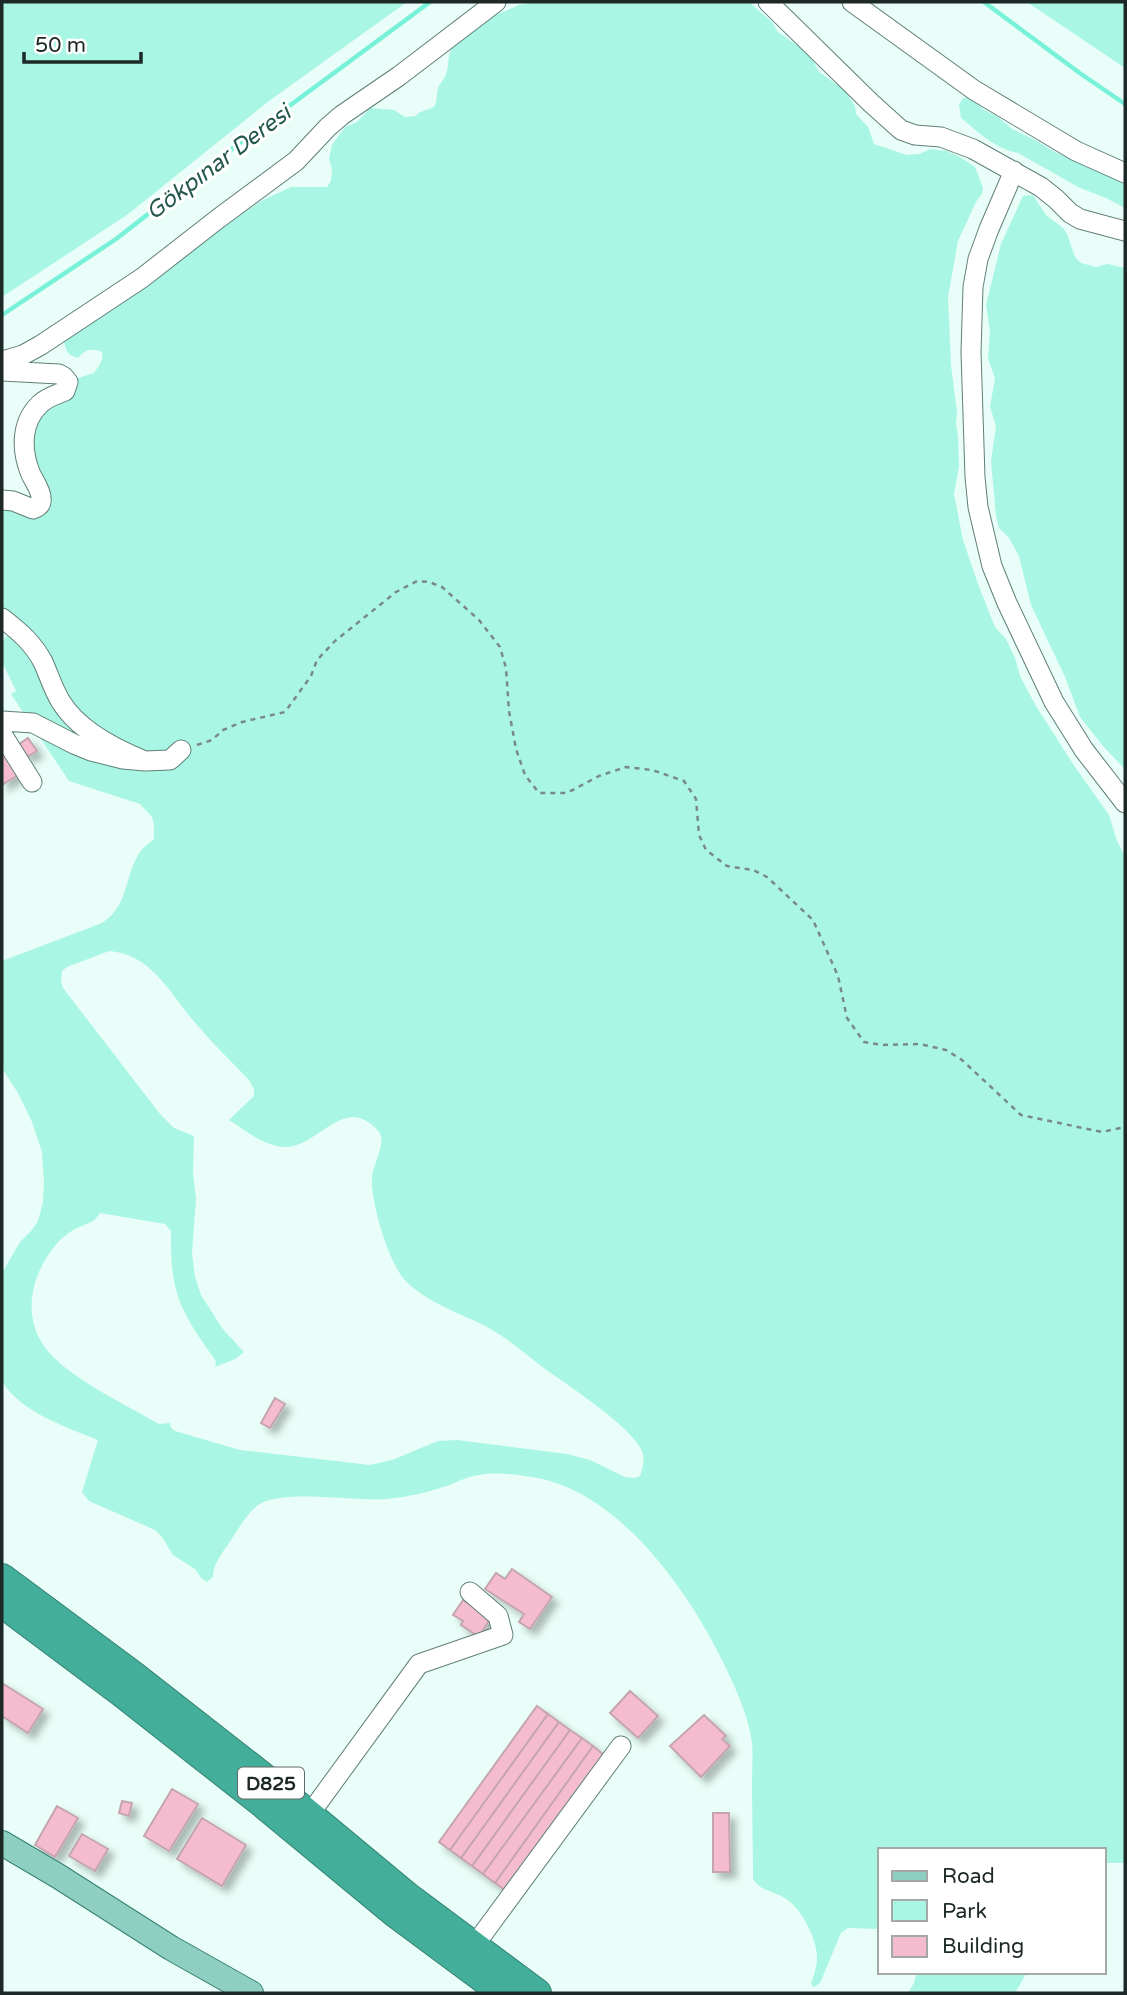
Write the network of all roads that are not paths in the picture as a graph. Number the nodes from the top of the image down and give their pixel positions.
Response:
1 (496, 2) edge
2 (768, 2) edge
3 (852, 2) edge
4 (1014, 171) junction
5 (1125, 173) edge
6 (1125, 231) edge
7 (2, 362) edge
8 (2, 371) edge
9 (2, 500) edge
10 (2, 618) edge
11 (2, 721) edge
12 (2, 734) edge
13 (181, 750) road end
14 (145, 761) junction
15 (32, 782) dead end
16 (1125, 803) edge
17 (2, 1578) edge
18 (470, 1592) dead end
19 (2, 1602) edge
20 (621, 1746) dead end
21 (309, 1815) junction
22 (2, 1843) edge
23 (474, 1947) junction
24 (251, 1993) edge
25 (503, 1993) edge
26 (537, 1993) edge

1 - 7 street
2 - 4 street
3 - 5 street
4 - 6 street
4 - 16 street
8 - 9 street
10 - 14 street
11 - 14 street
12 - 15 street
13 - 14 street
17 - 21 highway, D825
18 - 21 street
19 - 25 highway, D825
20 - 23 street
21 - 23 highway, D825
22 - 24 main road
23 - 26 highway, D825

